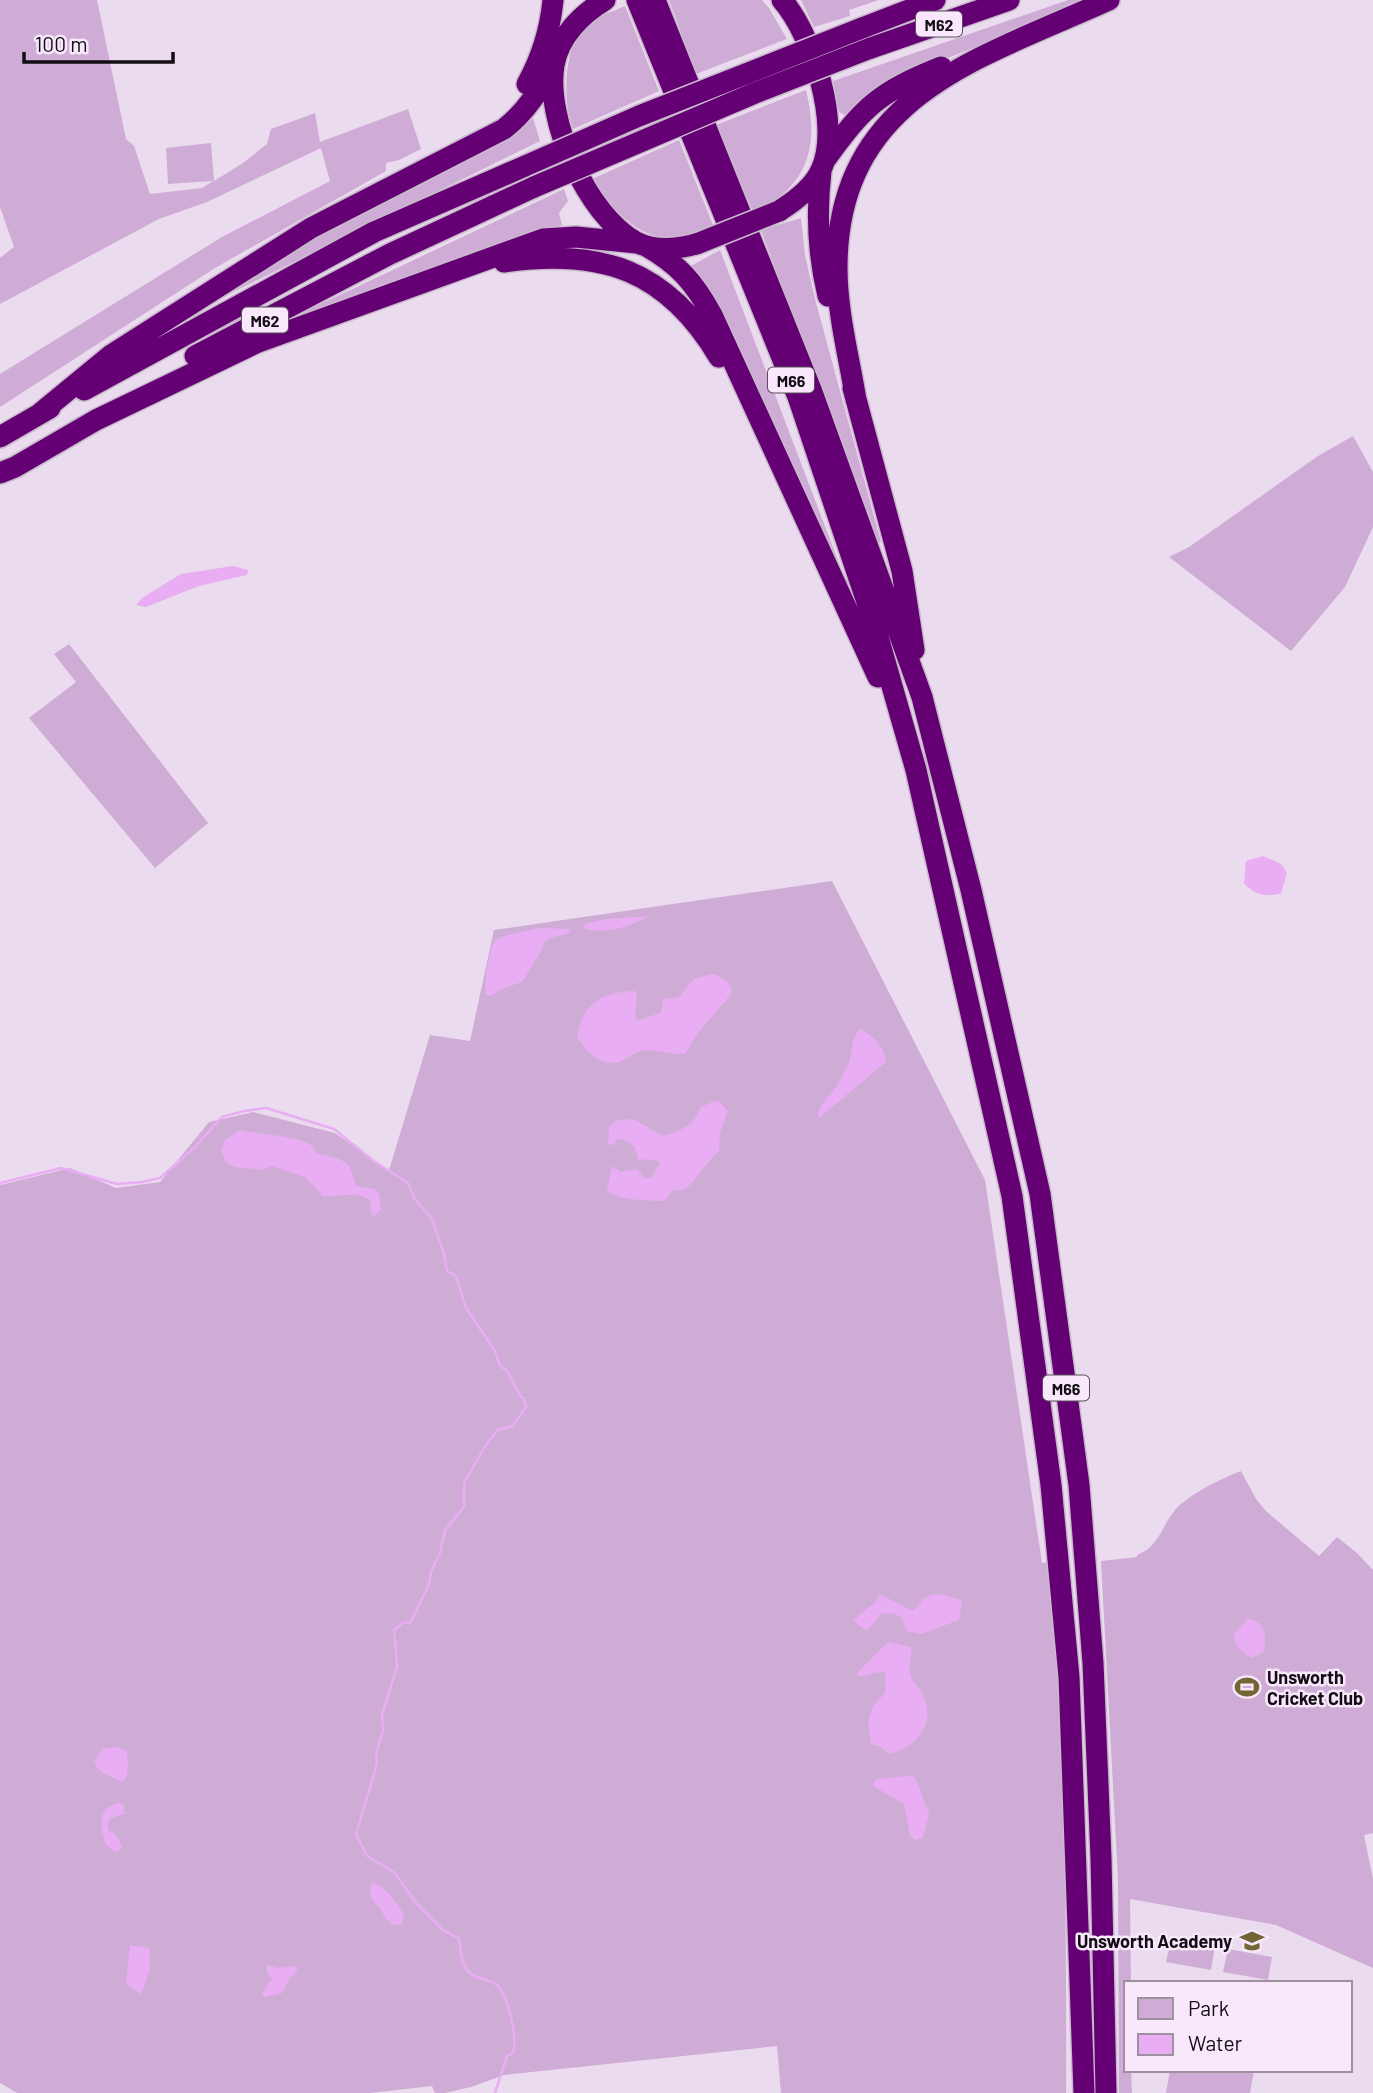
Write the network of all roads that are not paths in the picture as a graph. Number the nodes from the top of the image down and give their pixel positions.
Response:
1 (553, 0) edge
2 (567, 0) edge
3 (605, 0) edge
4 (638, 0) edge
5 (655, 0) edge
6 (782, 0) edge
7 (935, 0) edge
8 (1009, 0) edge
9 (1108, 0) edge
10 (562, 43) junction
11 (554, 64) junction
12 (823, 166) junction
13 (388, 186) junction
14 (641, 244) junction
15 (426, 280) junction
16 (856, 400) junction
17 (38, 415) junction
18 (0, 438) edge
19 (779, 458) junction
20 (0, 461) edge
21 (0, 473) edge
22 (922, 697) junction
23 (916, 770) junction
24 (1084, 2093) edge
25 (1106, 2093) edge

1 - 13 highway
2 - 10 highway
3 - 10 highway
4 - 23 highway, M66
5 - 22 highway, M66
6 - 12 highway
7 - 17 highway, M62, bridge
8 - 20 highway, M62, bridge
9 - 12 highway
9 - 16 highway
10 - 11 highway
11 - 13 highway
11 - 14 highway
12 - 14 highway, bridge
12 - 16 highway
13 - 17 highway
14 - 15 highway
14 - 19 highway
15 - 19 highway
15 - 21 highway
16 - 22 highway, M66
17 - 18 highway, M62
19 - 23 highway
22 - 25 highway, M66
23 - 24 highway, M66

